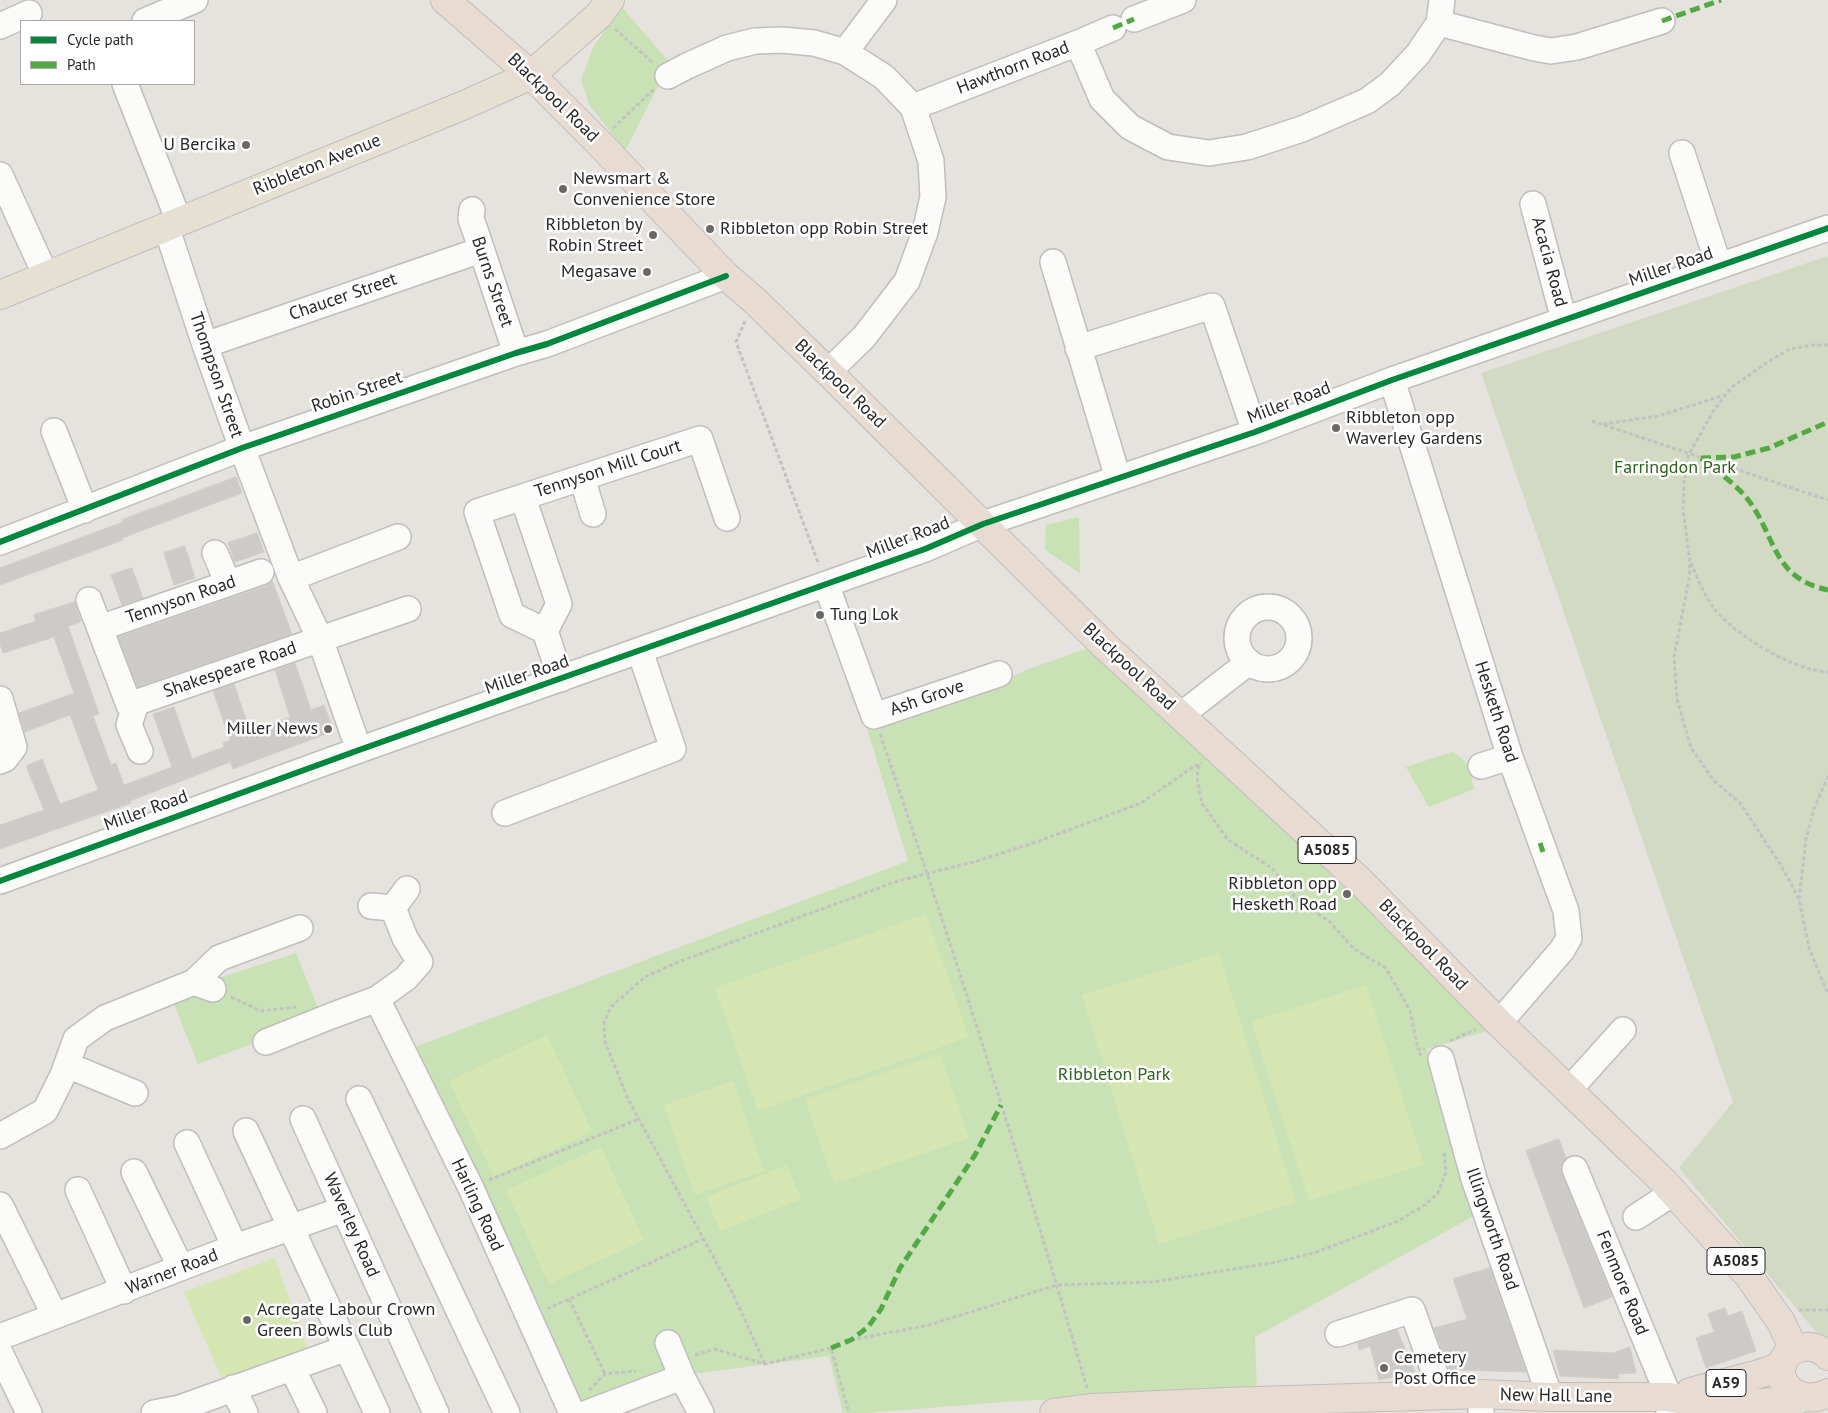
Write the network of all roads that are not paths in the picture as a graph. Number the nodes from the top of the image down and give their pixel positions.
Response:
1 (195, 0) edge
2 (445, 0) edge
3 (884, 0) edge
4 (1183, 0) edge
5 (605, 8) edge
6 (1441, 11) edge
7 (29, 13) dead end
8 (147, 20) edge
9 (1662, 21) dead end
10 (0, 26) edge
11 (1078, 43) junction
12 (845, 52) junction
13 (531, 75) junction
14 (668, 76) road end
15 (125, 85) edge
16 (913, 107) junction
17 (1682, 153) dead end
18 (1, 181) edge
19 (1533, 204) dead end
20 (472, 210) dead end
21 (173, 224) junction
22 (1828, 228) edge
23 (481, 250) junction
24 (1053, 262) dead end
25 (1719, 266) junction
26 (46, 276) junction
27 (726, 276) junction
28 (0, 295) edge
29 (1564, 320) junction
30 (205, 345) junction
31 (1078, 348) junction
32 (516, 353) junction
33 (828, 372) junction
34 (1392, 380) junction
35 (54, 431) dead end
36 (1256, 432) junction
37 (242, 448) junction
38 (582, 478) junction
39 (1118, 478) junction
40 (523, 498) junction
41 (85, 510) junction
42 (593, 514) dead end
43 (727, 518) dead end
44 (983, 524) junction
45 (398, 537) dead end
46 (0, 542) edge
47 (215, 553) dead end
48 (261, 572) dead end
49 (291, 578) junction
50 (228, 583) junction
51 (826, 584) junction
52 (89, 600) dead end
53 (408, 609) dead end
54 (100, 628) junction
55 (545, 631) junction
56 (320, 639) junction
57 (640, 651) junction
58 (1249, 662) dead end
59 (999, 674) dead end
60 (561, 679) junction
61 (0, 699) edge
62 (136, 703) junction
63 (1181, 715) junction
64 (359, 750) junction
65 (140, 751) dead end
66 (7, 754) edge
67 (1510, 757) junction
68 (1480, 766) dead end
69 (505, 812) dead end
70 (0, 880) edge
71 (390, 901) dead end
72 (300, 928) dead end
73 (385, 993) junction
74 (1488, 1026) junction
75 (1623, 1030) dead end
76 (266, 1042) dead end
77 (1435, 1052) road end
78 (67, 1065) junction
79 (1569, 1090) junction
80 (135, 1093) dead end
81 (359, 1098) dead end
82 (303, 1119) dead end
83 (246, 1131) dead end
84 (0, 1136) edge
85 (187, 1143) dead end
86 (1575, 1169) dead end
87 (134, 1172) dead end
88 (78, 1190) dead end
89 (1673, 1193) junction
90 (0, 1205) edge
91 (344, 1209) junction
92 (1636, 1217) dead end
93 (291, 1227) junction
94 (235, 1247) junction
95 (181, 1268) junction
96 (124, 1290) junction
97 (55, 1316) junction
98 (1338, 1334) dead end
99 (0, 1337) edge
100 (668, 1344) dead end
101 (347, 1348) junction
102 (0, 1353) edge
103 (1828, 1356) edge
104 (292, 1368) junction
105 (1789, 1374) junction
106 (682, 1377) junction
107 (233, 1388) junction
108 (1828, 1394) edge
109 (1443, 1396) junction
110 (1565, 1402) edge
111 (1481, 1404) edge
112 (1669, 1405) edge
113 (1341, 1406) edge
114 (1227, 1408) edge
115 (1762, 1408) edge
116 (181, 1410) edge
117 (1121, 1410) edge
118 (29, 1413) edge
119 (154, 1413) edge
120 (245, 1413) edge
121 (314, 1413) edge
122 (377, 1413) edge
123 (436, 1413) edge
124 (507, 1413) edge
125 (572, 1413) edge
126 (587, 1413) edge
127 (701, 1413) edge
128 (1054, 1413) edge

1 - 8 street
2 - 13 highway, Blackpool Road / A5085
3 - 12 street
4 - 11 street, Hawthorn Road
5 - 13 main road, Ribbleton Avenue
6 - 9 street
6 - 11 street
7 - 10 street
11 - 16 street, Hawthorn Road
12 - 14 street
12 - 16 street
13 - 21 main road, Ribbleton Avenue
13 - 27 highway, Blackpool Road / A5085
15 - 21 street, Thompson Street
16 - 33 street
17 - 25 street
18 - 26 street
19 - 29 street, Acacia Road
20 - 23 street, Burns Street
21 - 26 main road, Ribbleton Avenue
21 - 30 street, Thompson Street
22 - 25 street, Miller Road
23 - 30 street, Chaucer Street
23 - 32 street, Burns Street
24 - 31 street
25 - 29 street, Miller Road
26 - 28 main road, Ribbleton Avenue
27 - 32 street, Robin Street
27 - 33 highway, Blackpool Road / A5085
29 - 34 street, Miller Road
30 - 37 street, Thompson Street
31 - 36 street
31 - 39 street
32 - 37 street, Robin Street
33 - 44 highway, Blackpool Road / A5085
34 - 36 street, Miller Road
34 - 67 street, Hesketh Road
35 - 41 street
36 - 39 street, Miller Road
37 - 41 street, Robin Street
37 - 49 street, Thompson Street
38 - 40 street, Tennyson Mill Court
38 - 42 street
38 - 43 street, Tennyson Mill Court
39 - 44 street, Miller Road
40 - 55 street, Tennyson Mill Court
40 - 55 street, Tennyson Mill Court
41 - 46 street, Robin Street
44 - 51 street, Miller Road
44 - 63 highway, Blackpool Road / A5085
45 - 49 street
47 - 50 street
48 - 50 street, Tennyson Road
49 - 56 street, Thompson Street
50 - 54 street, Tennyson Road
51 - 57 street, Miller Road
51 - 59 street, Ash Grove
52 - 54 street
53 - 56 street, Shakespeare Road
54 - 62 street
55 - 60 street
56 - 62 street, Shakespeare Road
56 - 64 street, Thompson Street
57 - 60 street, Miller Road
57 - 69 street
58 - 63 street
60 - 64 street, Miller Road
61 - 66 street
62 - 65 street
63 - 74 highway, Blackpool Road / A5085
64 - 70 street, Miller Road
67 - 68 street
67 - 74 street, Hesketh Road
71 - 73 street
72 - 78 street
73 - 76 street
73 - 125 street, Harling Road
74 - 79 highway, Blackpool Road / A5085
75 - 79 street
77 - 110 street, Illingworth Road
78 - 80 street
78 - 84 street
79 - 89 highway, Blackpool Road / A5085
81 - 124 street
82 - 91 street, Waverley Road
83 - 93 street
85 - 94 street
86 - 112 street, Fenmore Road
87 - 95 street
88 - 96 street
89 - 92 street
89 - 105 highway, Blackpool Road / A5085
90 - 97 street
91 - 93 street, Warner Road
91 - 123 street, Waverley Road
93 - 94 street, Warner Road
93 - 101 street
94 - 95 street, Warner Road
95 - 96 street, Warner Road
96 - 97 street, Warner Road
97 - 99 street, Warner Road
98 - 109 street
100 - 106 street
101 - 104 street
101 - 122 street
102 - 118 street
103 - 105 highway, A59
104 - 107 street
104 - 121 street
105 - 108 highway, A59
105 - 112 highway, New Hall Lane / A59
105 - 115 highway
106 - 126 street
106 - 127 street
107 - 116 street
107 - 120 street
109 - 111 highway, New Hall Lane / A59
109 - 113 highway, New Hall Lane / A59
110 - 111 highway, New Hall Lane / A59
110 - 112 highway, New Hall Lane / A59
112 - 115 highway, New Hall Lane / A59
113 - 114 highway, New Hall Lane / A59
114 - 117 highway, New Hall Lane / A59
116 - 119 street
117 - 128 highway, New Hall Lane / A59

